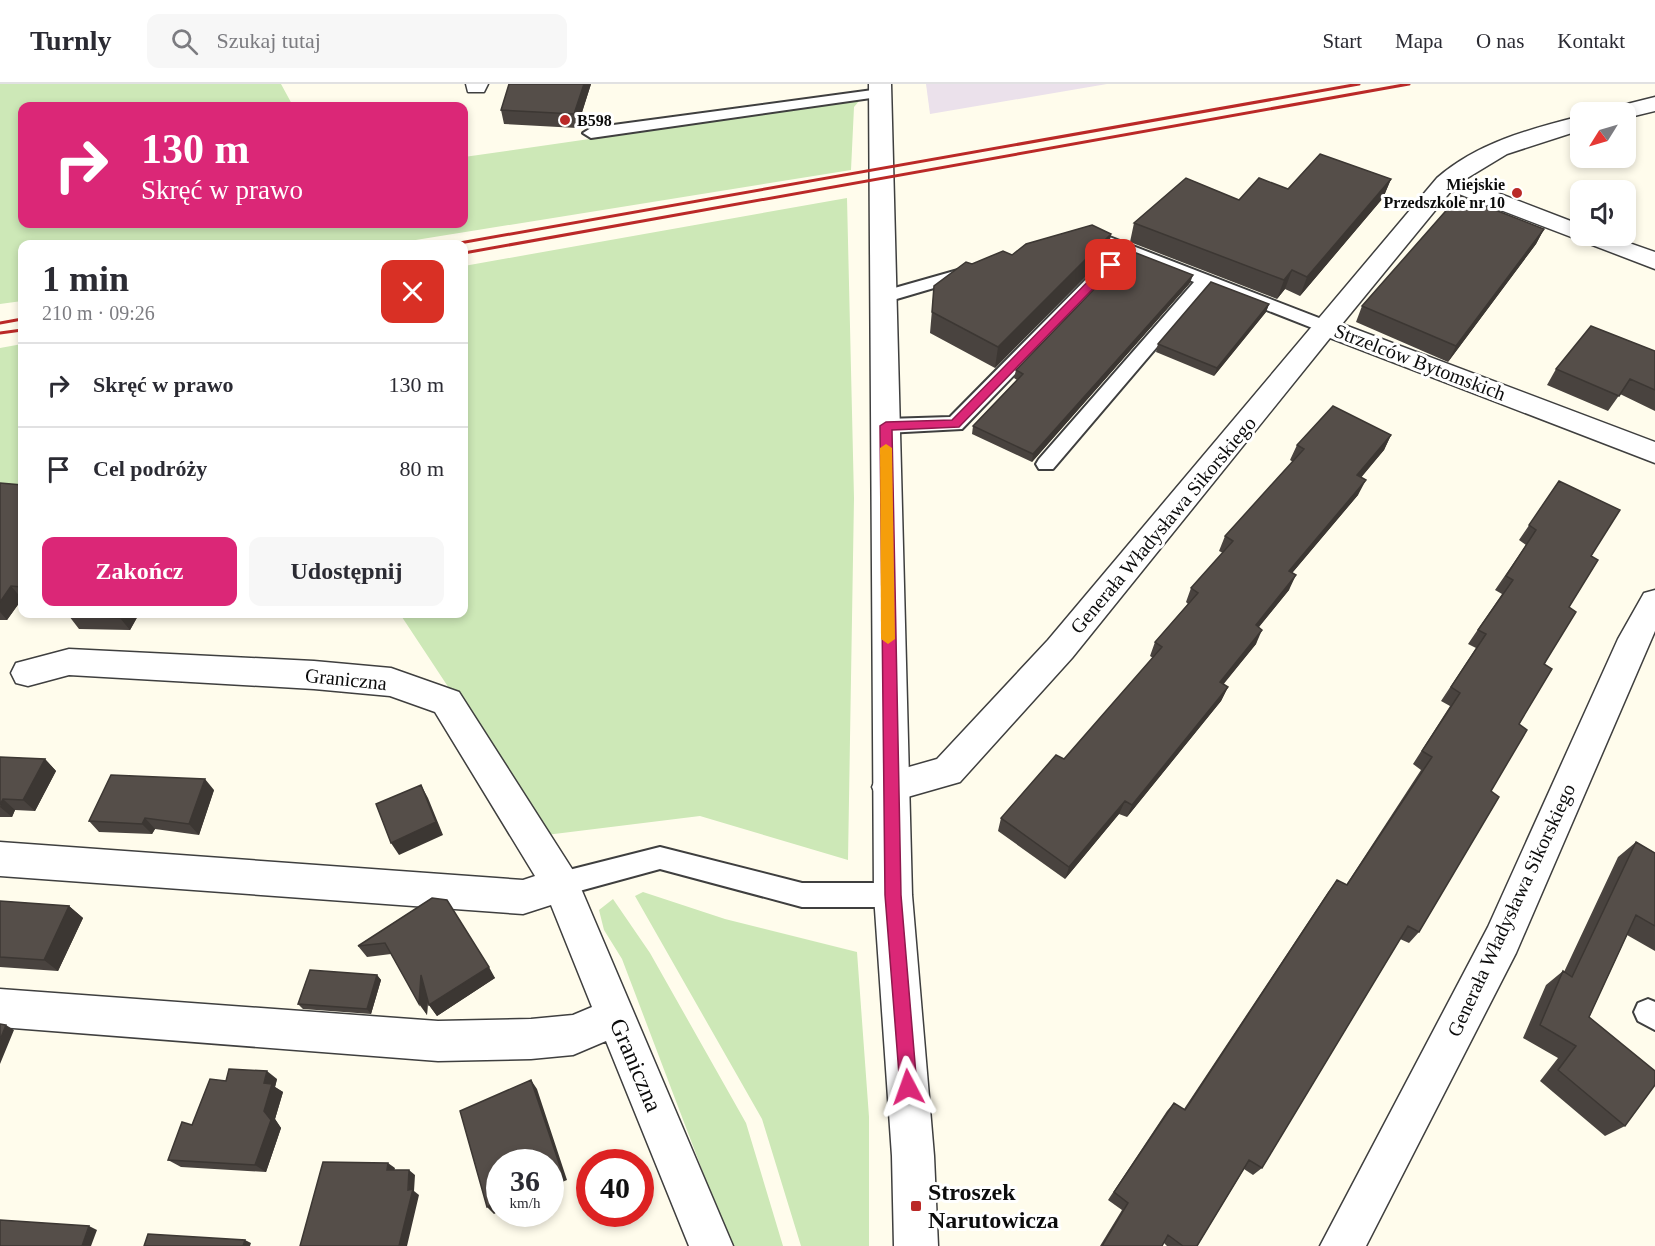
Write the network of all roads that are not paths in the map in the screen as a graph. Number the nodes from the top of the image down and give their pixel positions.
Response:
1 (880, 88) edge
2 (1655, 104) edge
3 (1636, 109) edge
4 (1570, 126) edge
5 (591, 133) dead end
6 (1448, 182) junction
7 (1570, 229) edge
8 (1060, 245) edge
9 (1614, 246) edge
10 (1126, 249) junction
11 (1655, 261) edge
12 (994, 265) edge
13 (1205, 280) junction
14 (883, 297) junction
15 (1326, 327) junction
16 (886, 426) junction
17 (1655, 453) edge
18 (1046, 464) dead end
19 (1655, 602) edge
20 (28, 673) dead end
21 (890, 787) junction
22 (0, 859) edge
23 (561, 884) junction
24 (893, 895) junction
25 (0, 1008) edge
26 (615, 1017) junction
27 (711, 1246) edge
28 (916, 1246) edge
29 (1342, 1246) edge

1 - 5 lane
1 - 14 street
2 - 3 street
4 - 6 street, Strzelców Bytomskich
6 - 7 street
6 - 15 street, Strzelców Bytomskich
8 - 10 lane
9 - 11 street
10 - 13 lane
10 - 16 lane
12 - 14 lane
13 - 15 lane
13 - 18 lane
14 - 16 street
15 - 17 street, Strzelców Bytomskich
15 - 21 street, Generała Władysława Sikorskiego
16 - 21 street
19 - 29 street, Generała Władysława Sikorskiego
20 - 23 street, Graniczna
21 - 24 street
22 - 23 street
23 - 24 lane
23 - 26 street, Graniczna
24 - 28 street
25 - 26 street
26 - 27 street, Graniczna

